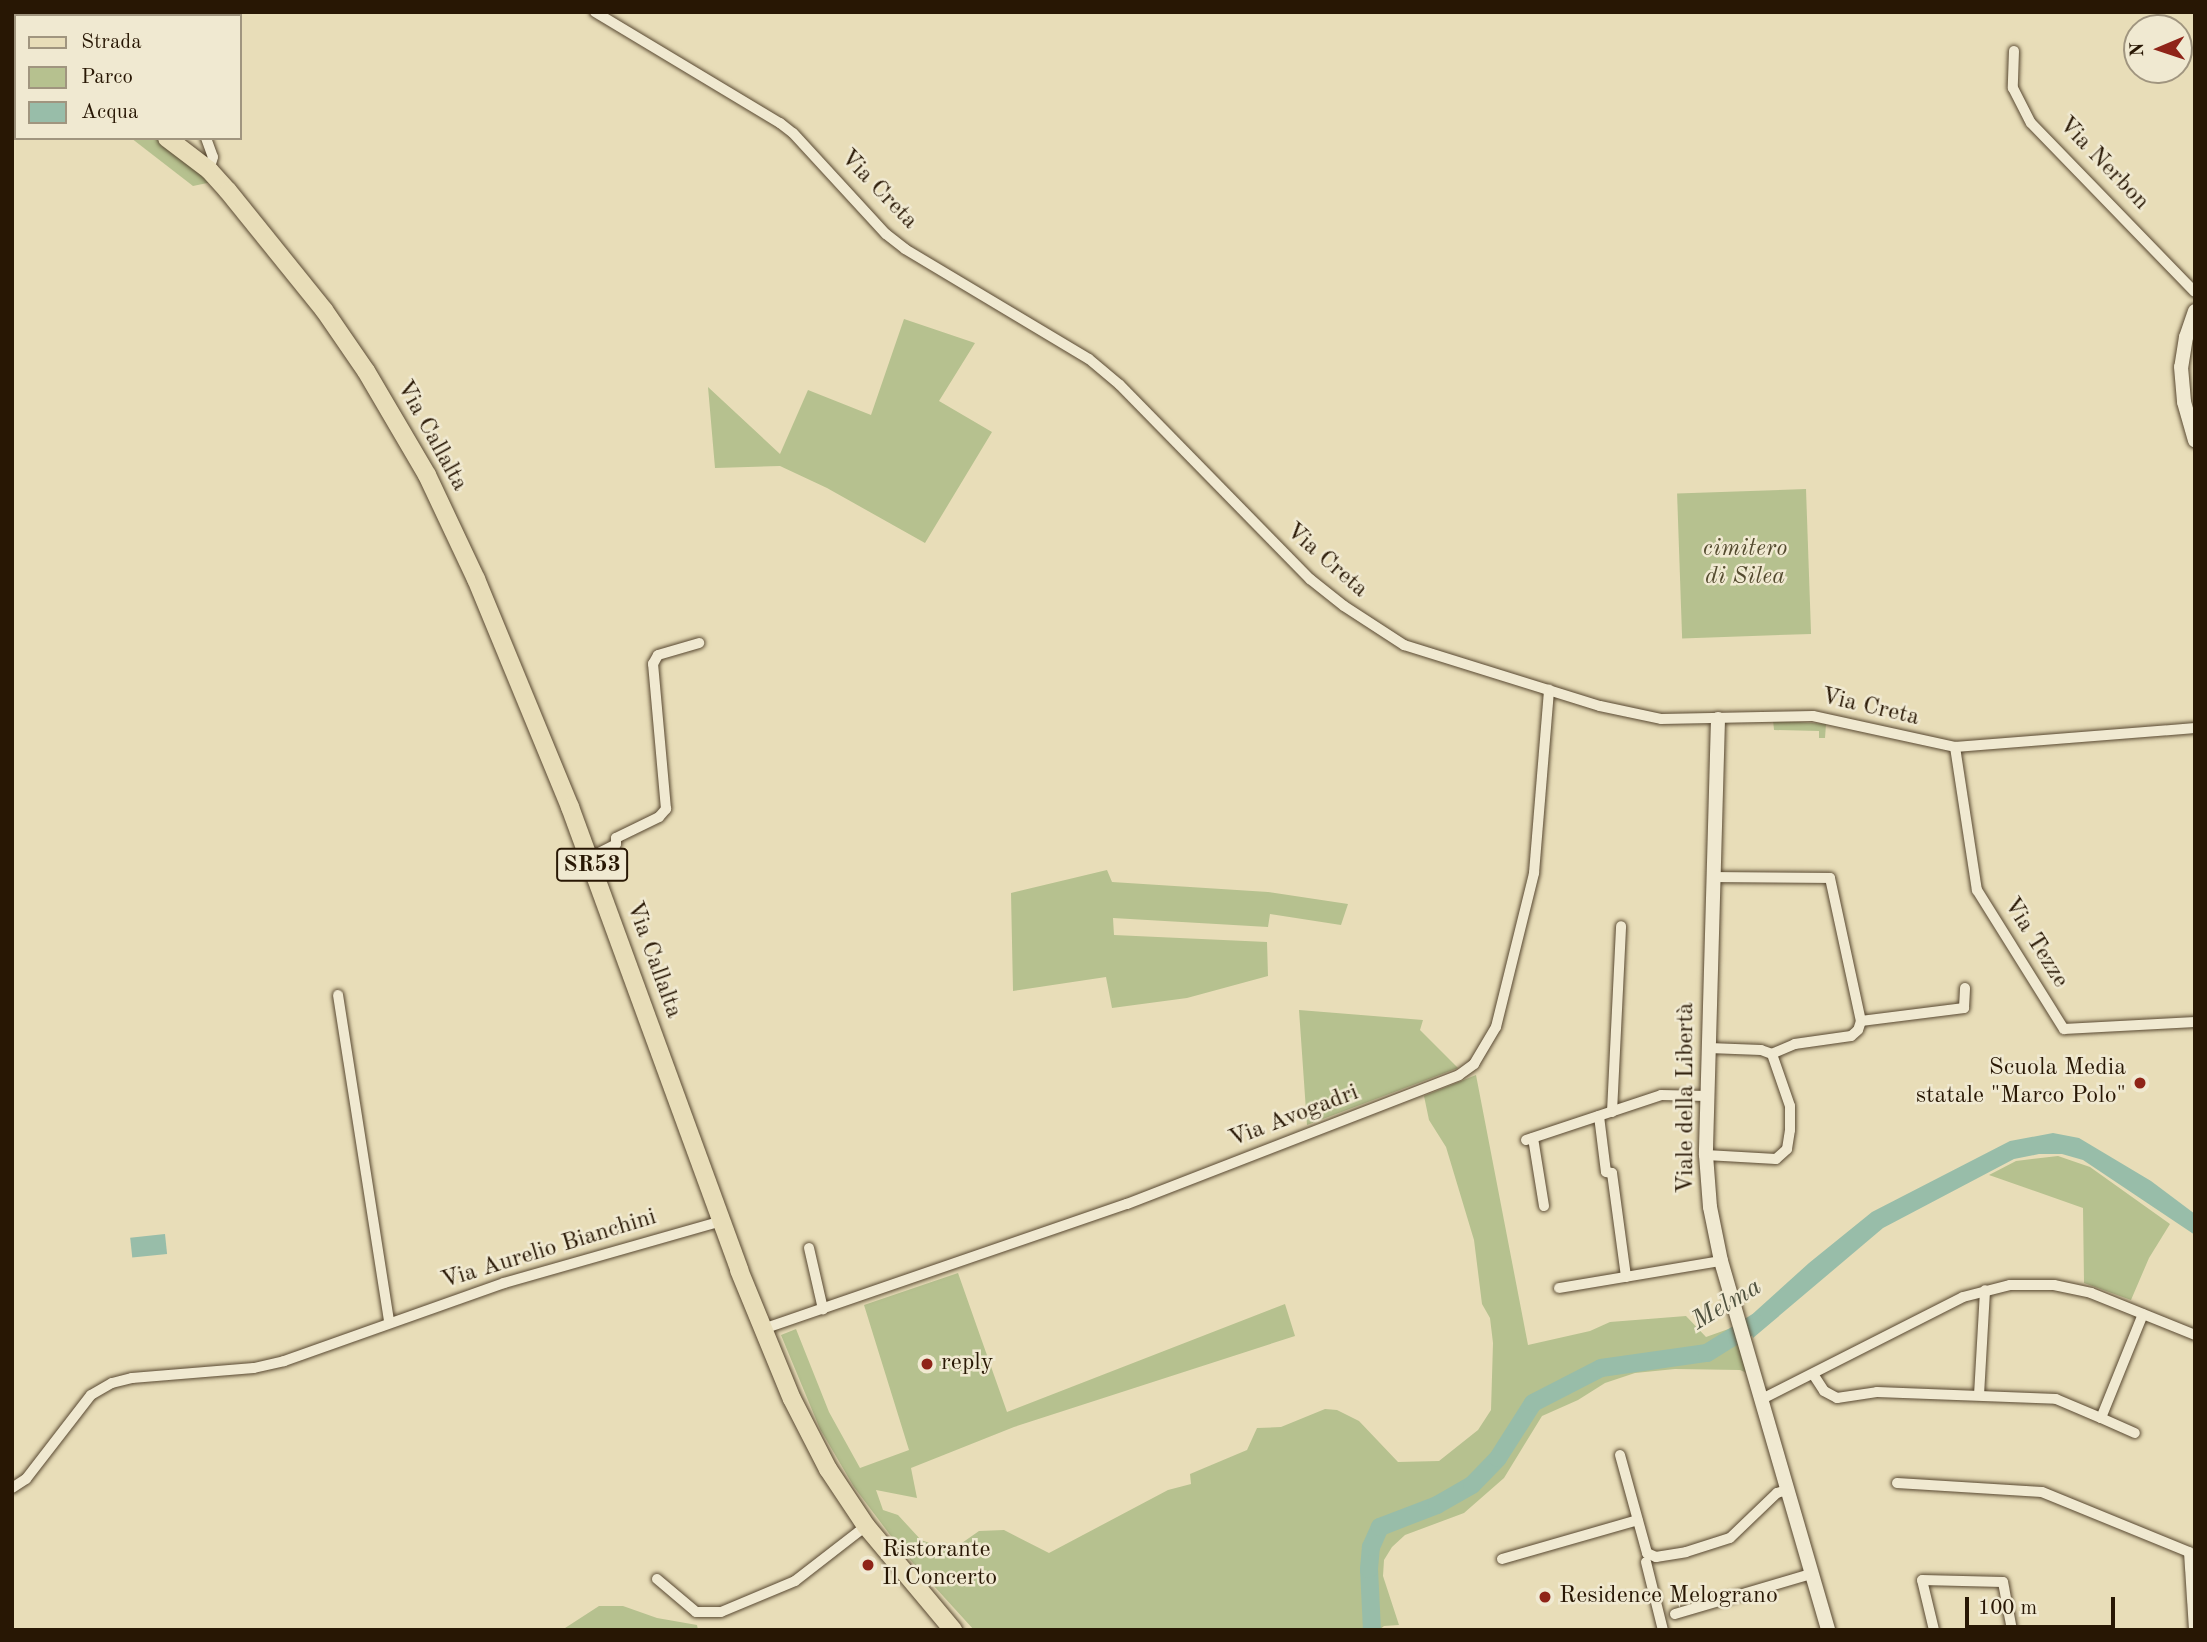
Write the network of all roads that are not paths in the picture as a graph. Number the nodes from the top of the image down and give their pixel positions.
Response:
1 (595, 12) edge
2 (2014, 51) dead end
3 (170, 140) edge
4 (207, 140) edge
5 (209, 170) junction
6 (2195, 292) edge
7 (2195, 311) edge
8 (2195, 440) edge
9 (699, 643) dead end
10 (1549, 690) junction
11 (1718, 719) junction
12 (2195, 728) edge
13 (1955, 747) junction
14 (589, 858) junction
15 (1713, 877) junction
16 (1621, 926) dead end
17 (1965, 988) dead end
18 (338, 995) dead end
19 (1861, 1021) junction
20 (2195, 1021) edge
21 (1709, 1048) junction
22 (1772, 1054) junction
23 (1707, 1096) junction
24 (1612, 1112) junction
25 (1599, 1116) junction
26 (1706, 1155) junction
27 (1544, 1206) dead end
28 (722, 1221) junction
29 (809, 1248) dead end
30 (1721, 1261) junction
31 (1626, 1277) junction
32 (1559, 1288) dead end
33 (1985, 1290) junction
34 (823, 1309) junction
35 (2143, 1314) junction
36 (389, 1321) junction
37 (763, 1329) junction
38 (2195, 1335) edge
39 (1813, 1374) junction
40 (1979, 1395) junction
41 (1762, 1399) junction
42 (2101, 1418) junction
43 (2135, 1433) dead end
44 (1619, 1455) dead end
45 (1897, 1483) dead end
46 (12, 1488) edge
47 (1787, 1489) junction
48 (1638, 1520) junction
49 (866, 1525) junction
50 (2192, 1553) edge
51 (1647, 1558) junction
52 (1502, 1559) dead end
53 (1811, 1574) junction
54 (657, 1579) dead end
55 (1675, 1614) dead end
56 (953, 1630) edge
57 (1663, 1630) edge
58 (1828, 1630) edge
59 (1934, 1630) edge
60 (2012, 1630) edge
61 (2194, 1630) edge

1 - 10 street, Via Creta
2 - 6 street, Via Nerbon
3 - 5 main road, Via Callalta / SR53
4 - 5 street
5 - 14 main road, Via Callalta / SR53
7 - 8 street
9 - 14 street
10 - 11 street, Via Creta
10 - 34 street, Via Avogadri
11 - 13 street, Via Creta
11 - 15 street, Viale della Libertà
12 - 13 street, Via Creta
13 - 20 street, Via Tezze
14 - 28 main road, Via Callalta / SR53
15 - 19 street
15 - 21 street, Viale della Libertà
16 - 24 street
17 - 19 street
18 - 36 street
19 - 22 street
21 - 22 street
21 - 23 street, Viale della Libertà
22 - 26 street
23 - 24 street
23 - 26 street, Viale della Libertà
24 - 25 street
25 - 27 street
25 - 31 street
26 - 30 street, Viale della Libertà
28 - 36 street, Via Aurelio Bianchini
28 - 37 main road, Via Callalta / SR53
29 - 34 street
30 - 31 street
30 - 41 street, Viale della Libertà
31 - 32 street
33 - 35 street
33 - 39 street
33 - 40 street
34 - 37 street, Via Avogadri
35 - 38 street
35 - 42 street
36 - 46 street, Via Aurelio Bianchini
37 - 49 main road, Via Callalta / SR53
39 - 40 street
39 - 41 street
40 - 42 street
41 - 47 street, Viale della Libertà
42 - 43 street
44 - 48 street
45 - 50 street
47 - 51 street
47 - 53 street, Viale della Libertà
48 - 51 street
48 - 52 street
49 - 54 street
49 - 56 main road, Via Callalta / SR53
50 - 61 street
51 - 57 street
53 - 55 street
53 - 58 street, Viale della Libertà
59 - 60 street

